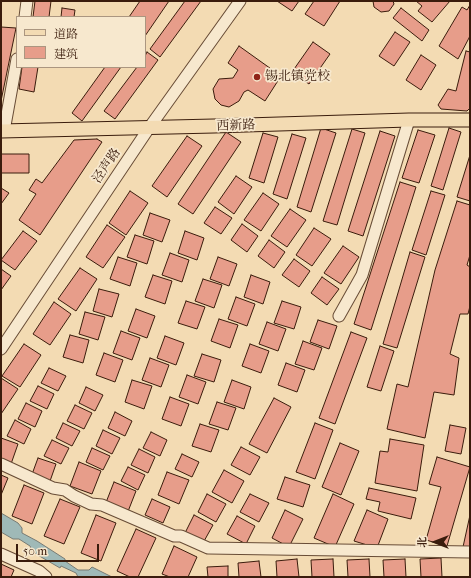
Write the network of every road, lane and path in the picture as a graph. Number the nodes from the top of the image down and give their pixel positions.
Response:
1 (27, 1) edge
2 (240, 1) edge
3 (25, 16) edge
4 (16, 65) edge
5 (409, 120) junction
6 (470, 120) edge
7 (149, 128) junction
8 (3, 131) edge
9 (339, 316) dead end
10 (1, 349) edge
11 (1, 464) edge
12 (470, 552) edge
13 (1, 554) edge
14 (46, 577) edge

1 - 3 street
2 - 7 street, 泾声路
4 - 8 street
5 - 6 main road, 西新路
5 - 7 main road, 西新路
5 - 9 street
7 - 8 main road, 西新路
7 - 10 street, 泾声路
11 - 12 street
13 - 14 street

